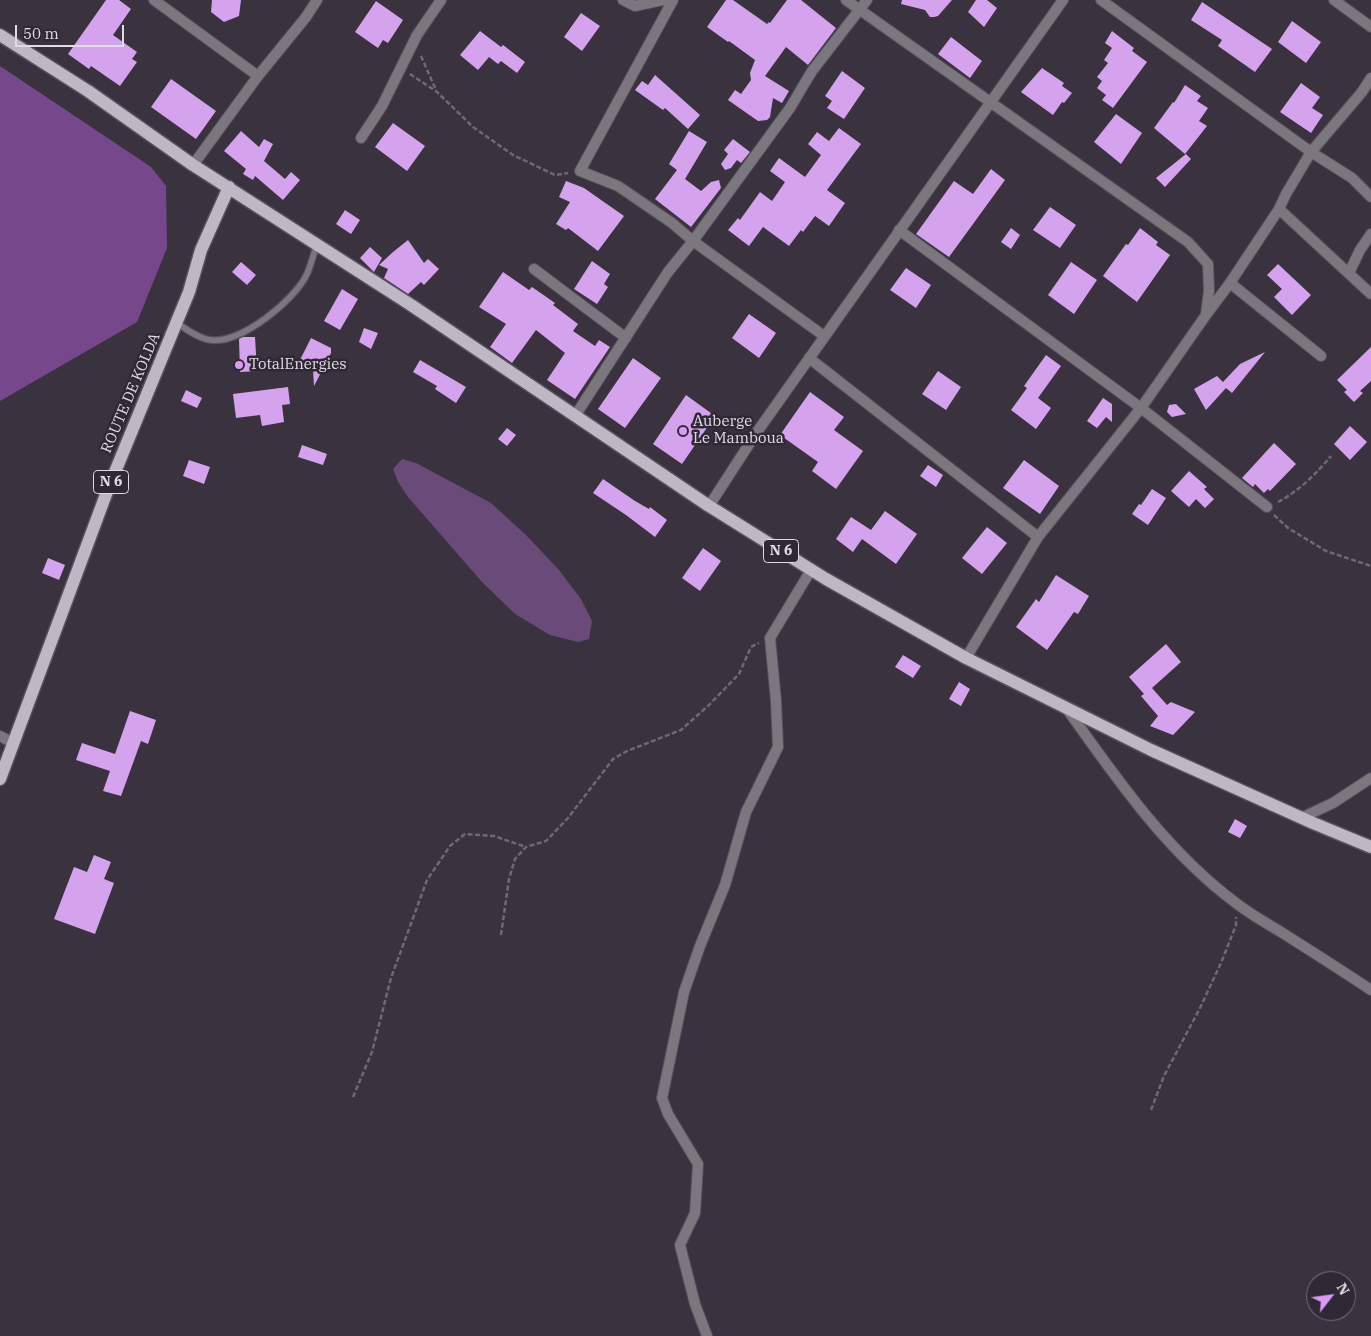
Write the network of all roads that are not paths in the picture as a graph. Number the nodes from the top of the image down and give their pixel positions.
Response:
1 (154, 0) edge
2 (317, 0) edge
3 (441, 0) edge
4 (623, 0) edge
5 (663, 0) edge
6 (673, 0) edge
7 (846, 0) edge
8 (866, 0) edge
9 (1063, 0) edge
10 (1101, 0) edge
11 (1334, 0) edge
12 (859, 10) junction
13 (1371, 27) edge
14 (0, 35) edge
15 (258, 76) junction
16 (1371, 78) edge
17 (990, 102) junction
18 (360, 138) dead end
19 (1311, 152) junction
20 (193, 165) junction
21 (229, 187) junction
22 (1371, 197) edge
23 (1279, 209) junction
24 (899, 230) junction
25 (1371, 234) edge
26 (694, 241) junction
27 (317, 245) junction
28 (534, 269) dead end
29 (1349, 273) junction
30 (1230, 283) junction
31 (1371, 294) edge
32 (1206, 315) junction
33 (177, 323) junction
34 (824, 336) junction
35 (626, 338) junction
36 (1322, 356) dead end
37 (809, 358) junction
38 (1141, 408) junction
39 (576, 416) junction
40 (710, 506) junction
41 (1267, 507) road end
42 (1038, 537) junction
43 (811, 570) junction
44 (966, 658) junction
45 (1067, 709) junction
46 (0, 736) edge
47 (12, 743) junction
48 (1371, 778) edge
49 (0, 779) edge
50 (1301, 818) junction
51 (1371, 847) edge
52 (1371, 990) edge
53 (707, 1336) edge

1 - 15 street
2 - 15 street
3 - 18 street
4 - 5 street
6 - 26 street
7 - 12 street
8 - 12 street
9 - 17 street
10 - 19 street
11 - 13 street
12 - 17 street
12 - 26 street
14 - 20 main road
15 - 20 street
16 - 19 street
17 - 24 street
17 - 32 street
19 - 22 street
19 - 23 street
20 - 21 main road
21 - 27 main road, N 6
21 - 33 main road, ROUTE DE KOLDA / N 6
23 - 29 street
23 - 30 street
24 - 34 street
24 - 38 street
25 - 29 street
26 - 34 street
26 - 35 street
27 - 33 lane
27 - 39 main road, N 6
28 - 35 street
29 - 31 street
30 - 32 street
30 - 36 street
32 - 38 street
33 - 47 main road, ROUTE DE KOLDA / N 6
34 - 37 street
35 - 39 street
37 - 40 street
37 - 42 street
38 - 41 street
38 - 42 street
39 - 40 main road, N 6
40 - 43 main road, N 6
42 - 44 street
43 - 44 main road, N 6
43 - 53 street
44 - 45 main road, N 6
45 - 50 main road, N 6
45 - 52 street
46 - 47 street
47 - 49 main road, ROUTE DE KOLDA / N 6
48 - 50 street
50 - 51 main road, N 6

